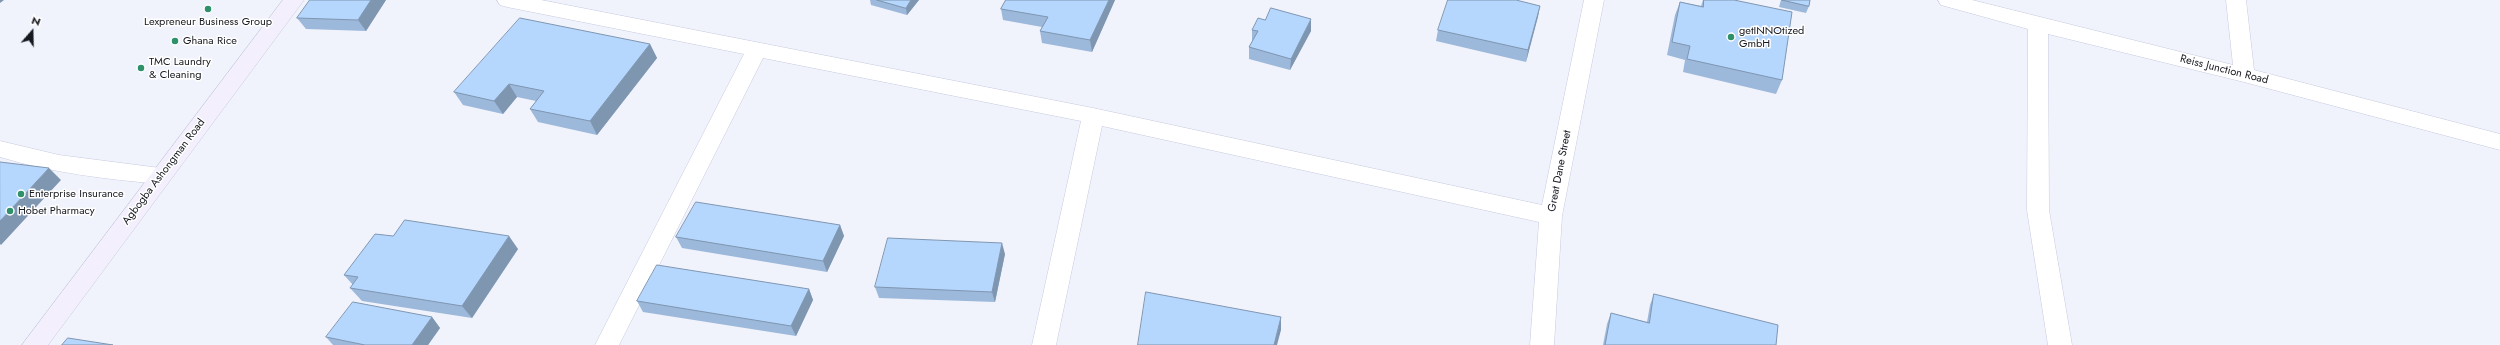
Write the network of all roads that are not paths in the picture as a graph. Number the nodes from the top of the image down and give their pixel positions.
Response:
1 (294, 0) edge
2 (507, 0) edge
3 (1594, 0) edge
4 (1948, 0) edge
5 (2236, 0) edge
6 (2038, 25) junction
7 (756, 51) junction
8 (2244, 75) junction
9 (1093, 116) junction
10 (2500, 142) edge
11 (0, 149) edge
12 (160, 176) junction
13 (1551, 216) junction
14 (34, 345) edge
15 (607, 345) edge
16 (1044, 345) edge
17 (1542, 345) edge
18 (2060, 345) edge

1 - 12 street, Agbogba Ashongman Road
2 - 7 street
3 - 13 street, Great Dane Street
4 - 6 street, Reiss Junction Road
5 - 8 street
6 - 8 street, Reiss Junction Road
6 - 18 street
7 - 9 street
7 - 15 street
8 - 10 street, Reiss Junction Road
9 - 13 street
9 - 16 street
11 - 12 street
12 - 14 street, Agbogba Ashongman Road
13 - 17 street, Great Dane Street

